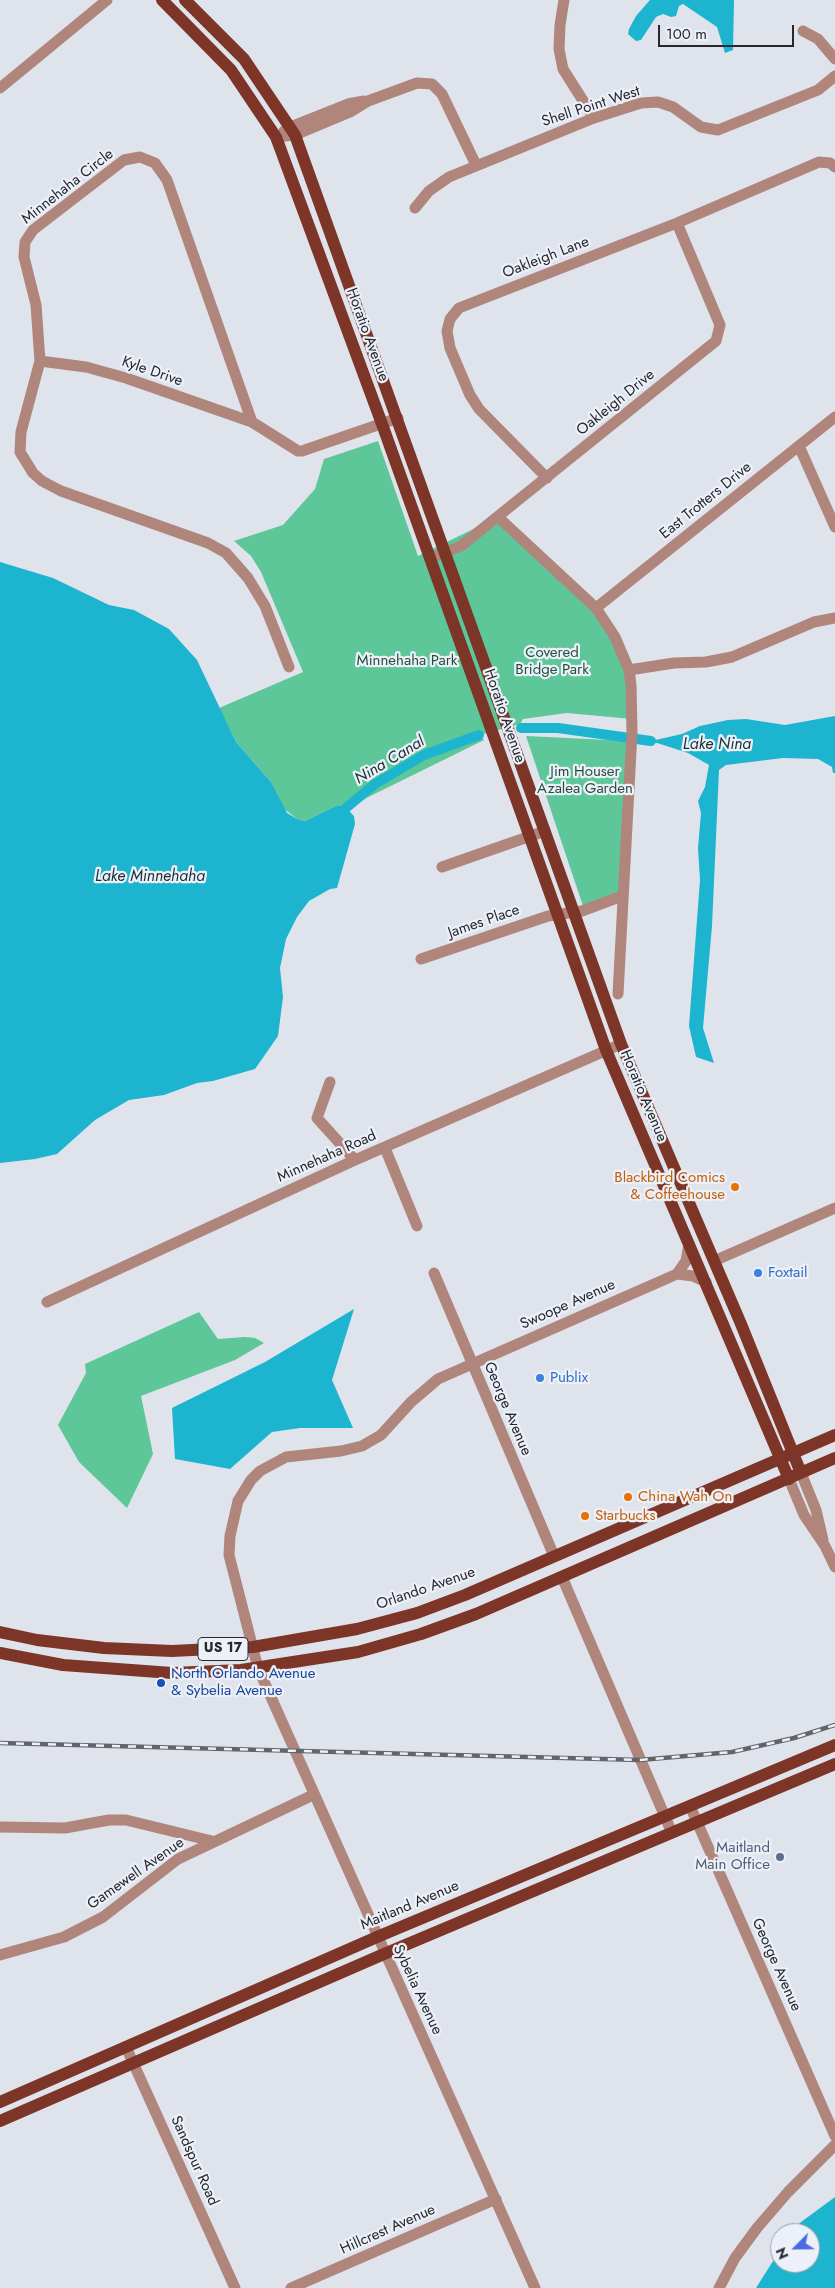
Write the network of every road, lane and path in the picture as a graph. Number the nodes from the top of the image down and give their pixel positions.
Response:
1 (107, 0) edge
2 (162, 0) edge
3 (185, 0) edge
4 (564, 0) edge
5 (803, 31) dead end
6 (835, 59) edge
7 (835, 76) edge
8 (0, 88) edge
9 (594, 118) junction
10 (292, 131) junction
11 (276, 137) junction
12 (476, 165) junction
13 (835, 167) edge
14 (415, 208) dead end
15 (677, 223) junction
16 (40, 361) junction
17 (398, 418) junction
18 (835, 418) edge
19 (252, 422) junction
20 (382, 424) junction
21 (799, 446) junction
22 (547, 478) junction
23 (498, 518) junction
24 (835, 527) edge
25 (446, 553) junction
26 (431, 558) junction
27 (596, 608) junction
28 (835, 618) edge
29 (289, 666) dead end
30 (629, 670) junction
31 (545, 831) junction
32 (529, 837) junction
33 (442, 867) dead end
34 (622, 896) junction
35 (573, 913) junction
36 (557, 915) junction
37 (421, 959) dead end
38 (618, 994) dead end
39 (620, 1044) junction
40 (606, 1050) junction
41 (330, 1082) dead end
42 (385, 1148) junction
43 (355, 1160) junction
44 (835, 1208) edge
45 (417, 1226) dead end
46 (689, 1244) junction
47 (711, 1255) junction
48 (434, 1273) dead end
49 (677, 1274) junction
50 (706, 1282) junction
51 (47, 1302) dead end
52 (471, 1364) junction
53 (835, 1435) edge
54 (794, 1452) junction
55 (779, 1458) junction
56 (835, 1458) edge
57 (801, 1473) junction
58 (789, 1479) junction
59 (825, 1546) junction
60 (554, 1556) junction
61 (835, 1567) edge
62 (562, 1577) junction
63 (0, 1632) edge
64 (252, 1647) junction
65 (0, 1653) edge
66 (258, 1668) junction
67 (835, 1745) edge
68 (818, 1752) junction
69 (830, 1766) edge
70 (313, 1795) junction
71 (690, 1806) junction
72 (664, 1818) junction
73 (697, 1823) junction
74 (0, 1827) edge
75 (672, 1833) junction
76 (212, 1841) junction
77 (377, 1938) junction
78 (384, 1954) junction
79 (0, 1956) edge
80 (126, 2047) junction
81 (134, 2063) junction
82 (0, 2102) edge
83 (0, 2121) edge
84 (835, 2136) edge
85 (835, 2145) edge
86 (496, 2199) junction
87 (235, 2288) edge
88 (291, 2288) edge
89 (535, 2288) edge
90 (719, 2288) edge

1 - 8 street
2 - 11 main road, Horatio Avenue
3 - 10 main road, Horatio Avenue
4 - 9 street
5 - 6 street
7 - 9 street, Shell Point West
9 - 12 street, Shell Point West
10 - 11 street
10 - 12 street
10 - 17 main road, Horatio Avenue
11 - 20 main road, Horatio Avenue
12 - 14 street, Shell Point West
13 - 15 street, Oakleigh Lane
15 - 22 street, Oakleigh Drive
15 - 22 street, Oakleigh Lane
16 - 19 street, Kyle Drive
16 - 19 street, Minnehaha Circle
16 - 29 street, Minnehaha Circle
17 - 20 street
17 - 25 main road, Horatio Avenue
18 - 21 street, East Trotters Drive
19 - 20 street
20 - 26 main road, Horatio Avenue
21 - 24 street
21 - 27 street, East Trotters Drive
22 - 23 street, Oakleigh Drive
23 - 25 street, Oakleigh Drive
23 - 27 street
25 - 26 street, Oakleigh Drive
25 - 31 main road, Horatio Avenue
26 - 32 main road, Horatio Avenue
27 - 30 street
28 - 30 street
30 - 34 street
31 - 32 street
31 - 35 main road, Horatio Avenue
32 - 33 street
32 - 36 main road, Horatio Avenue
34 - 35 street, James Place
34 - 38 street
35 - 36 street, James Place
35 - 39 main road, Horatio Avenue
36 - 37 street, James Place
36 - 40 main road, Horatio Avenue
39 - 40 street, Minnehaha Road
39 - 47 main road, Horatio Avenue
40 - 42 street, Minnehaha Road
40 - 46 main road, Horatio Avenue
41 - 43 street
42 - 43 street, Minnehaha Road
42 - 45 street
43 - 51 street, Minnehaha Road
44 - 47 street
46 - 47 main road
46 - 49 street
46 - 50 main road, Horatio Avenue
47 - 54 main road, Horatio Avenue
48 - 52 street, George Avenue
49 - 50 street
49 - 52 street, Swoope Avenue
50 - 55 main road, Horatio Avenue
52 - 60 street, George Avenue
52 - 64 street, Swoope Avenue
53 - 54 main road, Orlando Avenue / US 17
54 - 55 main road, Orlando Avenue / US 17
54 - 57 main road, Horatio Avenue
55 - 58 main road, Horatio Avenue
55 - 60 main road, Orlando Avenue / US 17
56 - 57 main road, US 17
57 - 58 main road, US 17
57 - 59 street, Horatio Avenue
58 - 59 street, Horatio Avenue
58 - 62 main road, US 17
59 - 61 street, Horatio Avenue
60 - 64 main road, Orlando Avenue / US 17
62 - 66 main road, US 17
62 - 72 street
63 - 64 main road, Orlando Avenue / US 17
64 - 66 street, Sybelia Avenue
65 - 66 main road, US 17
66 - 70 street, Sybelia Avenue
67 - 68 main road, Maitland Avenue
68 - 69 street
68 - 71 main road, Maitland Avenue
69 - 73 main road
70 - 76 street, Gamewell Avenue
70 - 77 street, Sybelia Avenue
71 - 72 main road, Maitland Avenue
71 - 73 street, George Avenue
72 - 75 street
72 - 77 main road, Maitland Avenue
73 - 75 main road
73 - 84 street, George Avenue
74 - 76 street
75 - 78 main road
76 - 79 street, Gamewell Avenue
77 - 78 street, Sybelia Avenue
77 - 80 main road, Maitland Avenue
78 - 81 main road
78 - 86 street, Sybelia Avenue
80 - 81 street, Sandspur Road
80 - 82 main road, Maitland Avenue
81 - 83 main road
81 - 87 street, Sandspur Road
85 - 90 street
86 - 88 street, Hillcrest Avenue
86 - 89 street, Sybelia Avenue

